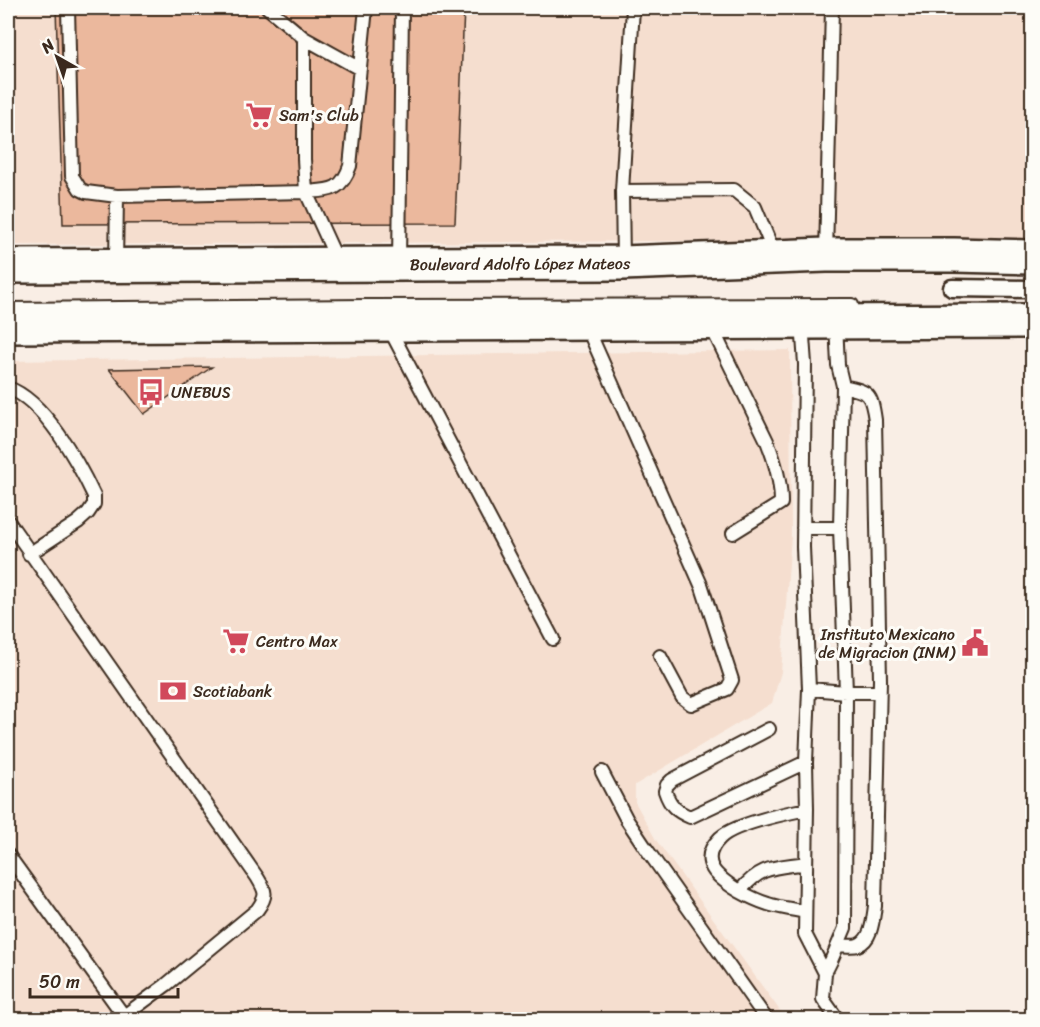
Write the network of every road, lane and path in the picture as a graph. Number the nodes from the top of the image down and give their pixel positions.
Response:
1 (68, 8) edge
2 (268, 8) edge
3 (366, 8) edge
4 (402, 8) edge
5 (633, 8) edge
6 (832, 8) edge
7 (304, 38) junction
8 (360, 69) junction
9 (622, 191) junction
10 (306, 192) junction
11 (117, 196) junction
12 (826, 255) junction
13 (776, 257) junction
14 (1032, 257) edge
15 (623, 262) junction
16 (399, 264) junction
17 (340, 265) junction
18 (8, 266) edge
19 (116, 266) junction
20 (952, 288) dead end
21 (1032, 289) edge
22 (867, 306) dead end
23 (8, 309) edge
24 (1032, 321) edge
25 (709, 322) junction
26 (802, 322) junction
27 (836, 322) junction
28 (586, 323) junction
29 (387, 324) junction
30 (8, 326) edge
31 (843, 386) junction
32 (8, 388) edge
33 (804, 498) junction
34 (781, 503) junction
35 (8, 521) edge
36 (803, 528) junction
37 (840, 528) junction
38 (733, 533) dead end
39 (29, 554) junction
40 (553, 639) dead end
41 (660, 656) dead end
42 (809, 689) junction
43 (846, 692) junction
44 (879, 693) junction
45 (770, 729) dead end
46 (806, 762) junction
47 (602, 772) dead end
48 (807, 809) junction
49 (8, 855) edge
50 (806, 863) junction
51 (741, 891) junction
52 (805, 912) junction
53 (838, 945) junction
54 (825, 973) junction
55 (123, 1019) edge
56 (766, 1020) edge
57 (837, 1020) edge

1 - 11 lane
2 - 7 lane
3 - 8 lane
4 - 16 lane
5 - 9 lane
6 - 12 lane
7 - 8 lane
7 - 10 lane
8 - 10 lane
9 - 13 lane
9 - 15 lane
10 - 11 lane
10 - 17 lane
11 - 19 lane
12 - 13 main road, Boulevard Adolfo López Mateos
12 - 14 main road, Boulevard Adolfo López Mateos
13 - 15 main road, Boulevard Adolfo López Mateos
15 - 16 main road, Boulevard Adolfo López Mateos
16 - 17 main road, Boulevard Adolfo López Mateos
17 - 19 main road, Boulevard Adolfo López Mateos
18 - 19 main road, Boulevard Adolfo López Mateos
20 - 21 street
22 - 23 lane
24 - 27 main road
25 - 26 main road
25 - 28 main road
25 - 34 lane
26 - 27 main road
26 - 33 lane
27 - 31 lane
28 - 29 main road
28 - 41 lane
29 - 30 main road
29 - 40 lane
31 - 37 lane
31 - 44 lane
32 - 39 lane
33 - 34 lane
33 - 36 lane
34 - 38 lane
35 - 39 lane
36 - 37 lane
36 - 42 lane
37 - 43 lane
39 - 55 lane
42 - 43 lane
42 - 46 lane
43 - 44 lane
43 - 53 lane
44 - 53 lane
45 - 46 lane
46 - 48 lane
47 - 56 lane
48 - 50 lane
48 - 51 lane
49 - 55 lane
50 - 51 lane
50 - 52 lane
51 - 52 lane
52 - 54 lane
53 - 54 lane
54 - 57 lane

